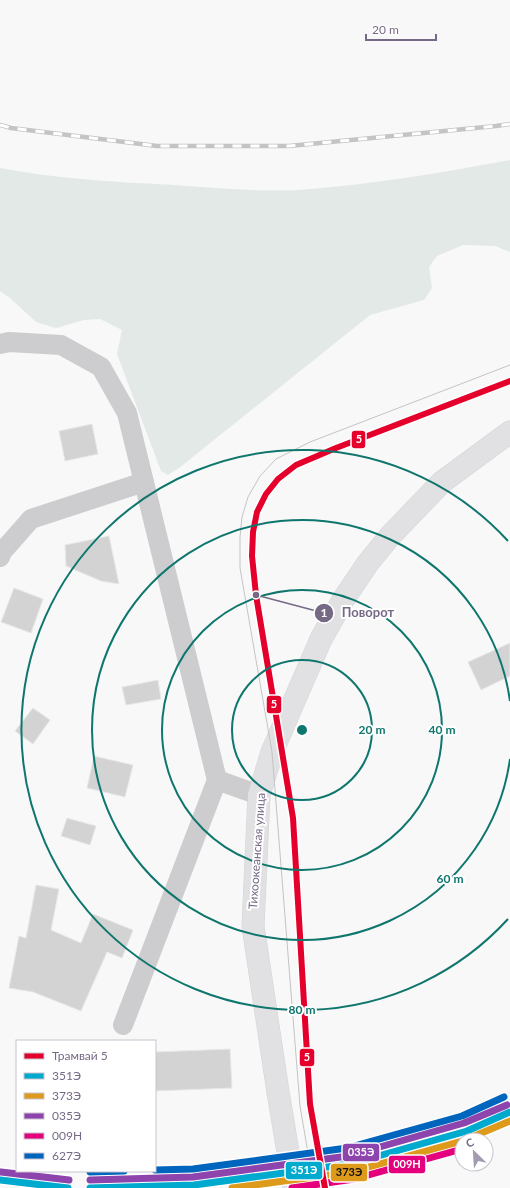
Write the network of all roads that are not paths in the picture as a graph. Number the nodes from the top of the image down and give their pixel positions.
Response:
1 (0, 344) edge
2 (510, 432) edge
3 (144, 482) junction
4 (0, 557) edge
5 (217, 780) junction
6 (259, 795) junction
7 (123, 1025) dead end
8 (294, 1188) edge

1 - 3 street
2 - 6 main road, Тихоокеанская улица
3 - 4 street
3 - 5 street
5 - 6 street
5 - 7 street
6 - 8 main road, Тихоокеанская улица

